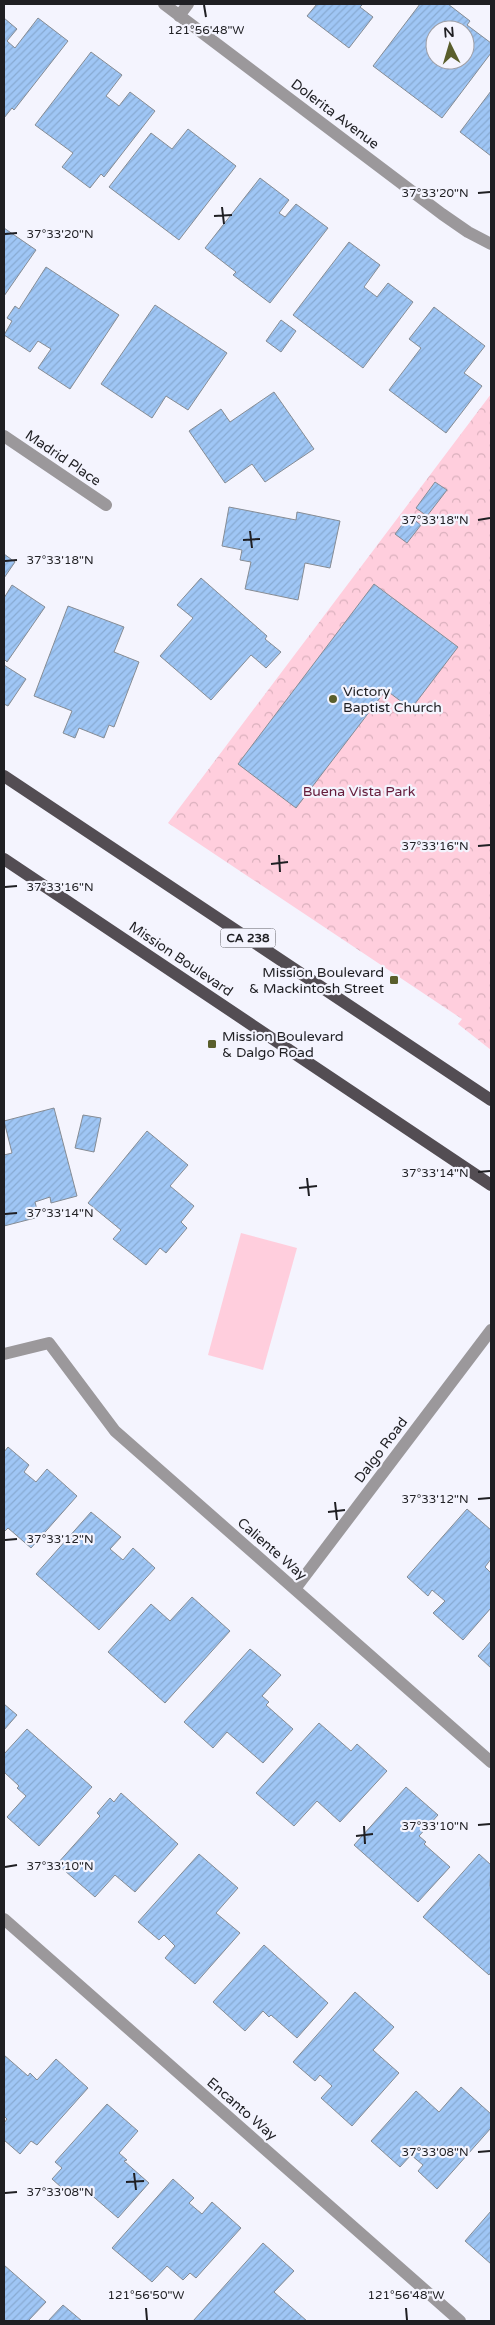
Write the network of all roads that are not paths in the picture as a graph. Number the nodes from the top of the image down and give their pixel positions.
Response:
1 (164, 4) edge
2 (188, 4) edge
3 (179, 16) junction
4 (491, 244) edge
5 (4, 436) edge
6 (106, 505) dead end
7 (4, 776) edge
8 (4, 859) edge
9 (491, 1100) edge
10 (491, 1185) edge
11 (491, 1331) edge
12 (4, 1354) edge
13 (295, 1589) junction
14 (491, 1762) edge
15 (4, 1920) edge
16 (460, 2321) edge

1 - 3 street, Dolerita Avenue
2 - 3 street
3 - 4 street, Dolerita Avenue
5 - 6 street, Madrid Place
7 - 9 main road, CA 238
8 - 10 main road, Mission Boulevard
11 - 13 street, Dalgo Road
12 - 13 street, Caliente Way
13 - 14 street, Caliente Way
15 - 16 street, Encanto Way

